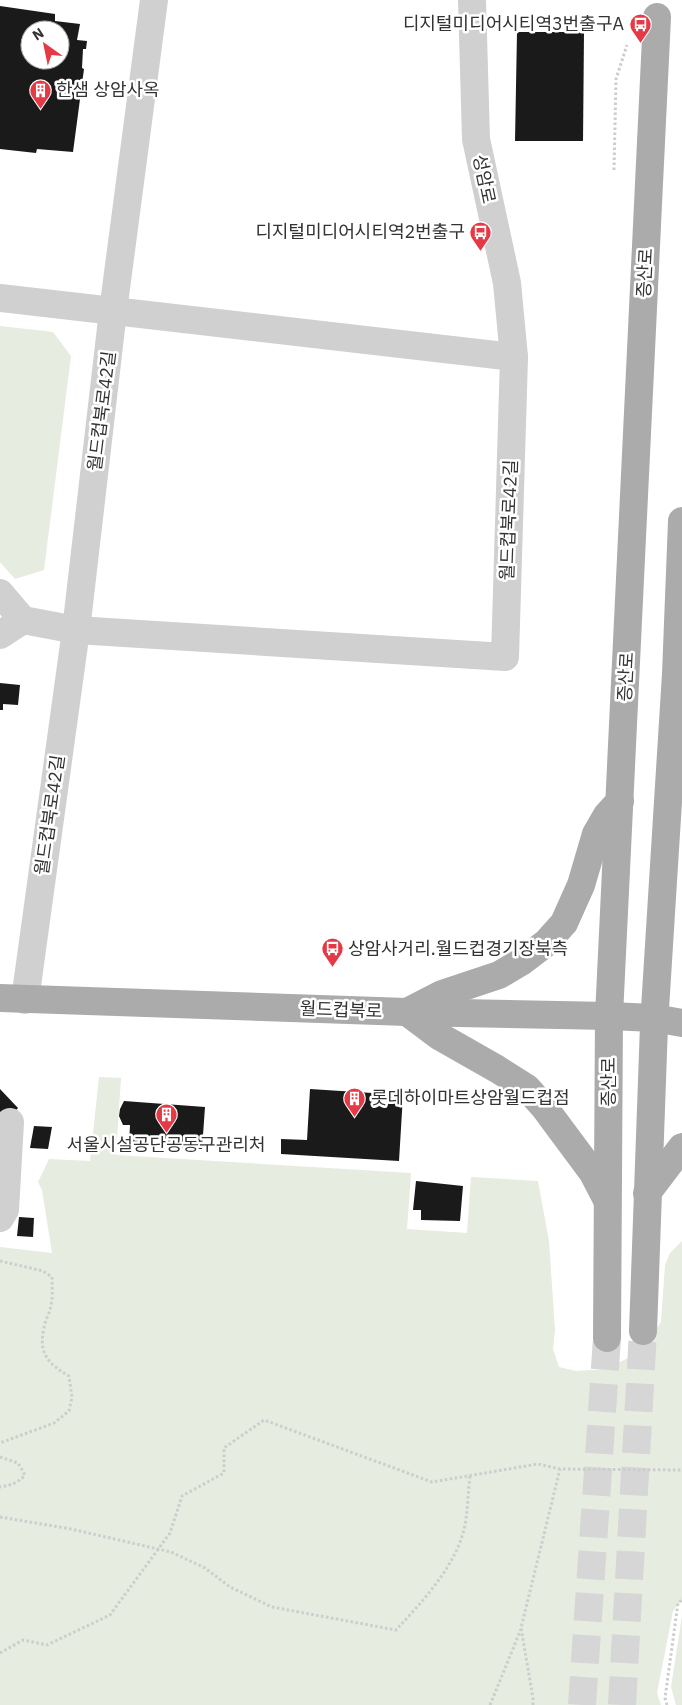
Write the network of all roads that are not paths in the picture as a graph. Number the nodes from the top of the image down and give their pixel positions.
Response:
1 (154, 0) edge
2 (472, 0) edge
3 (657, 17) dead end
4 (0, 298) edge
5 (113, 311) junction
6 (514, 357) junction
7 (682, 520) edge
8 (0, 593) edge
9 (23, 620) junction
10 (76, 630) junction
11 (0, 635) edge
12 (679, 668) edge
13 (620, 801) junction
14 (12, 999) edge
15 (407, 1012) junction
16 (609, 1016) junction
17 (654, 1018) junction
18 (682, 1023) edge
19 (10, 1122) dead end
20 (682, 1147) edge
21 (647, 1192) junction
22 (608, 1202) junction
23 (0, 1218) edge
24 (643, 1331) tunnel mouth
25 (607, 1338) tunnel mouth

1 - 5 street, 월드컵북로42길
2 - 6 street, 성암로
3 - 13 main road, 증산로
4 - 5 street
5 - 6 street
5 - 10 street, 월드컵북로42길
6 - 10 street, 월드컵북로42길
7 - 12 main road
8 - 9 street
9 - 10 street
9 - 11 street
10 - 14 street, 월드컵북로42길
12 - 17 main road
13 - 15 main road
13 - 16 main road, 증산로
14 - 15 main road, 월드컵북로
15 - 16 main road, 월드컵북로
15 - 22 main road
16 - 17 main road, 월드컵북로
16 - 22 main road, 증산로
17 - 18 main road, 월드컵북로
17 - 21 main road
19 - 23 street
20 - 21 main road
21 - 24 main road
22 - 25 main road, 증산로

